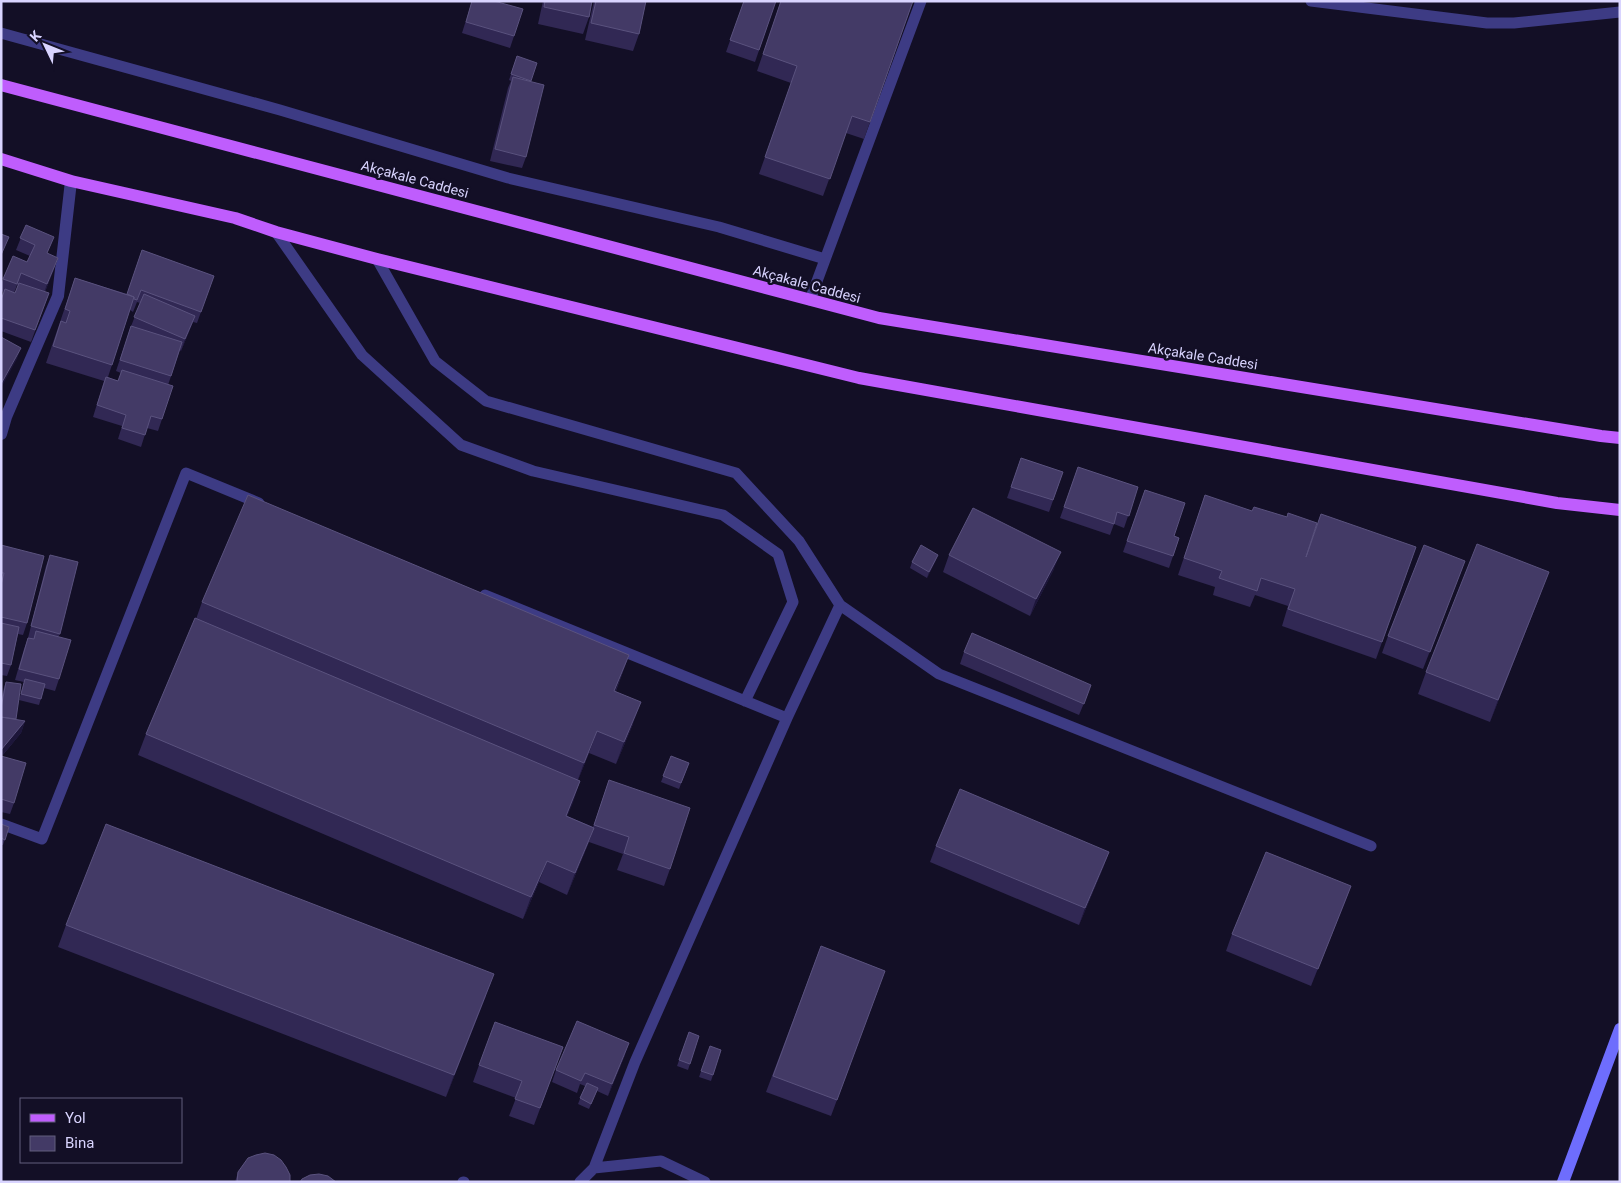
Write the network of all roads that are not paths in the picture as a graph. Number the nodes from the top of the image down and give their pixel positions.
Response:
1 (921, 1) edge
2 (1311, 1) edge
3 (1620, 12) edge
4 (1, 33) edge
5 (1, 85) edge
6 (1, 159) edge
7 (71, 181) junction
8 (276, 232) junction
9 (377, 259) junction
10 (825, 259) junction
11 (810, 300) junction
12 (1, 434) edge
13 (1620, 438) edge
14 (268, 507) edge
15 (1620, 510) edge
16 (470, 589) edge
17 (840, 604) junction
18 (745, 701) junction
19 (787, 718) junction
20 (1, 824) edge
21 (1371, 846) dead end
22 (1620, 1029) edge
23 (594, 1168) junction
24 (580, 1182) edge
25 (705, 1182) edge
26 (1563, 1182) edge

1 - 10 lane
2 - 3 lane
4 - 10 lane
5 - 11 main road, Akçakale Caddesi
6 - 7 main road
7 - 8 main road
7 - 12 street
8 - 9 main road
8 - 18 lane
9 - 15 main road
9 - 17 lane
10 - 11 lane
11 - 13 main road, Akçakale Caddesi
14 - 20 lane
16 - 18 lane
17 - 19 lane
17 - 21 lane
18 - 19 lane
19 - 23 lane
22 - 26 main road
23 - 24 lane
23 - 25 lane

